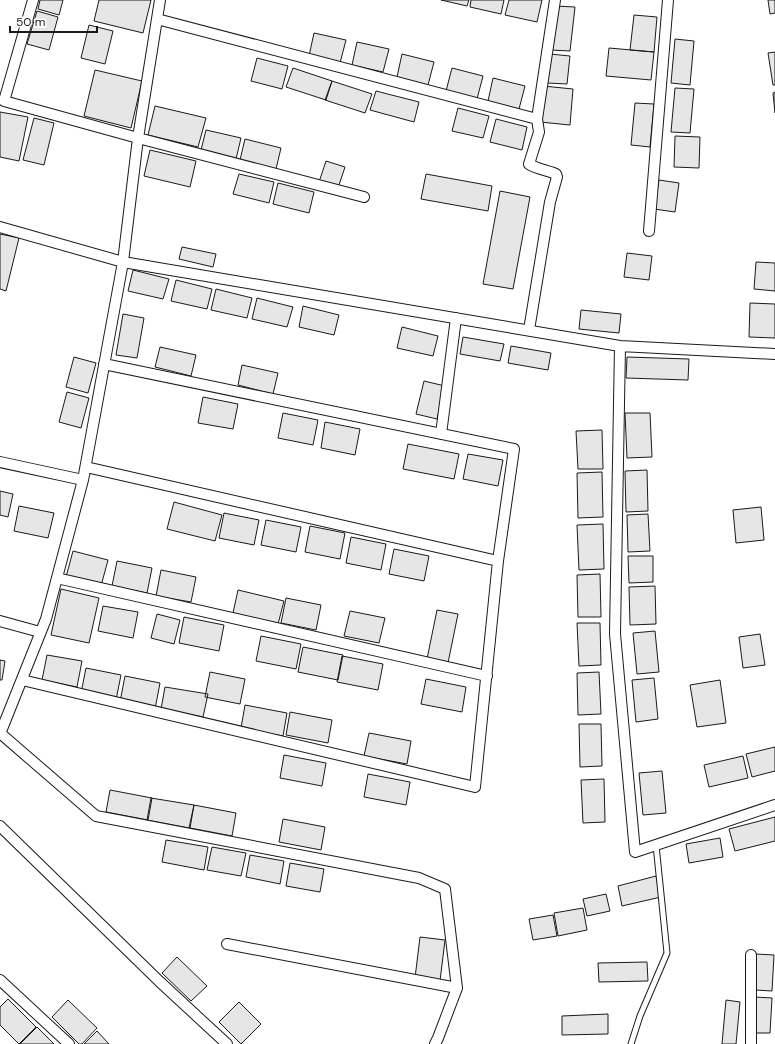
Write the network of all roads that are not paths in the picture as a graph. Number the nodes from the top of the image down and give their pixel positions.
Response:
1 (33, 0) edge
2 (160, 0) edge
3 (555, 0) edge
4 (668, 0) edge
5 (157, 19) junction
6 (537, 119) junction
7 (138, 138) junction
8 (364, 198) dead end
9 (0, 227) edge
10 (649, 231) dead end
11 (123, 262) junction
12 (456, 318) junction
13 (529, 330) junction
14 (620, 346) junction
15 (775, 354) edge
16 (104, 364) junction
17 (441, 434) junction
18 (0, 462) edge
19 (86, 467) junction
20 (83, 480) junction
21 (498, 561) junction
22 (57, 578) junction
23 (0, 621) edge
24 (40, 632) junction
25 (487, 676) junction
26 (22, 680) junction
27 (0, 734) edge
28 (775, 805) edge
29 (0, 826) edge
30 (656, 845) junction
31 (227, 944) dead end
32 (751, 955) dead end
33 (0, 980) edge
34 (457, 988) junction
35 (69, 1044) edge
36 (227, 1044) edge
37 (435, 1044) edge
38 (631, 1044) edge
39 (751, 1044) edge

1 - 7 street
2 - 5 street
3 - 6 street
4 - 10 street
5 - 6 street
5 - 7 street
6 - 13 street
7 - 8 street
7 - 11 street
9 - 11 street
11 - 12 street
11 - 16 street
12 - 13 street
12 - 17 street
13 - 14 street
14 - 15 street
14 - 30 street
16 - 17 street
16 - 19 street
17 - 21 street
18 - 20 street
19 - 20 street
19 - 21 street
20 - 22 street
21 - 25 street
22 - 24 street
22 - 25 street
23 - 24 street
24 - 26 street
25 - 26 street
26 - 27 street
27 - 34 street
28 - 30 street
29 - 36 street
30 - 38 lane
31 - 34 street
32 - 39 street
33 - 35 street
34 - 37 street

